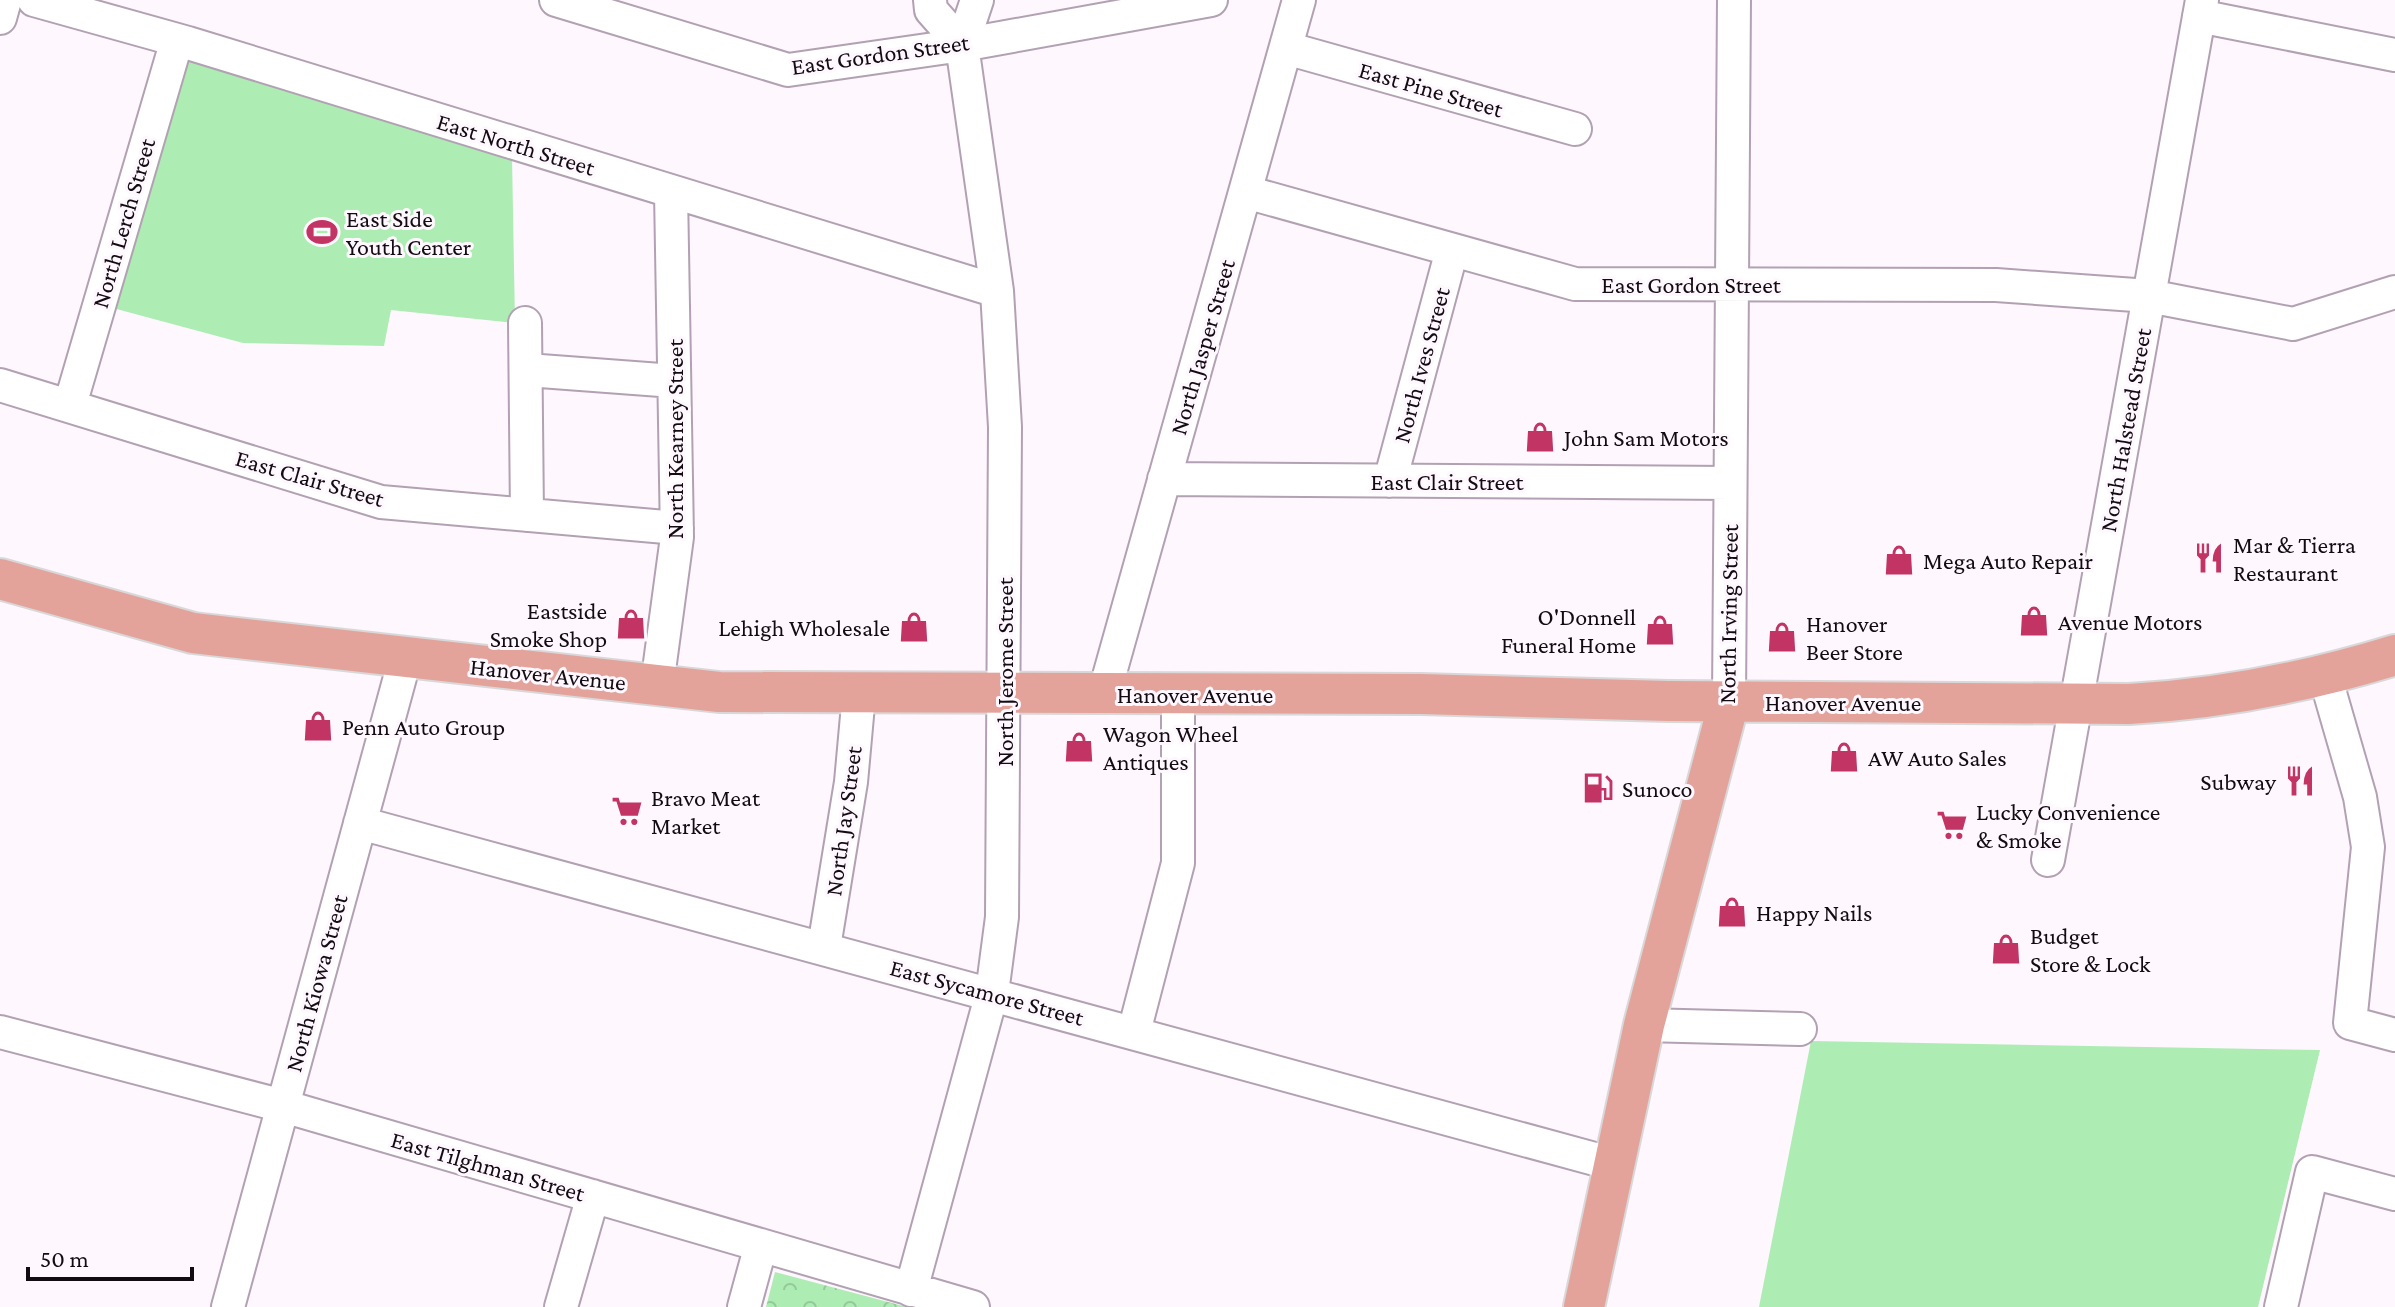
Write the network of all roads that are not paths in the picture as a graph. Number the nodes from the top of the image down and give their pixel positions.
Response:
1 (5, 0) edge
2 (34, 0) edge
3 (556, 0) edge
4 (930, 0) edge
5 (977, 0) edge
6 (1211, 0) edge
7 (1734, 0) edge
8 (2201, 8) edge
9 (0, 18) edge
10 (1291, 19) edge
11 (177, 40) junction
12 (962, 45) junction
13 (2395, 55) edge
14 (1575, 129) dead end
15 (671, 192) junction
16 (1246, 192) junction
17 (1452, 250) junction
18 (1732, 285) junction
19 (997, 291) junction
20 (2395, 292) edge
21 (2149, 296) junction
22 (525, 323) dead end
23 (527, 370) junction
24 (674, 381) junction
25 (0, 385) edge
26 (70, 405) junction
27 (1164, 479) junction
28 (1390, 481) junction
29 (1730, 483) junction
30 (527, 515) junction
31 (677, 528) junction
32 (0, 579) edge
33 (2395, 655) edge
34 (405, 659) junction
35 (2325, 676) junction
36 (657, 685) junction
37 (859, 694) junction
38 (1104, 694) junction
39 (1178, 694) junction
40 (1004, 695) junction
41 (1729, 702) junction
42 (2076, 703) junction
43 (360, 823) junction
44 (2048, 860) dead end
45 (824, 947) junction
46 (992, 993) junction
47 (1644, 1025) junction
48 (1800, 1029) dead end
49 (0, 1032) edge
50 (1134, 1032) junction
51 (2395, 1035) edge
52 (283, 1106) junction
53 (1613, 1164) junction
54 (2395, 1194) edge
55 (593, 1196) junction
56 (761, 1245) junction
57 (911, 1290) junction
58 (228, 1307) edge
59 (561, 1307) edge
60 (744, 1307) edge
61 (973, 1307) edge
62 (1584, 1307) edge
63 (2281, 1307) edge

1 - 9 street
2 - 11 street, East North Street
3 - 12 street, East Gordon Street
4 - 12 street
5 - 12 street, North Jerome Street
6 - 12 street, East Gordon Street
7 - 18 street, North Irving Street
8 - 13 street
8 - 21 street, North Halstead Street
10 - 14 street, East Pine Street
10 - 16 street, North Jasper Street
11 - 15 street, East North Street
11 - 26 street, North Lerch Street
12 - 19 street, North Jerome Street
15 - 19 street, East North Street
15 - 24 street, North Kearney Street
16 - 17 street, East Gordon Street
16 - 27 street, North Jasper Street
17 - 18 street, East Gordon Street
17 - 28 street, North Ives Street
18 - 21 street, East Gordon Street
18 - 29 street, North Irving Street
19 - 40 street, North Jerome Street
20 - 21 street, East Gordon Street
21 - 42 street, North Halstead Street
22 - 23 street
23 - 24 street
23 - 30 street
24 - 31 street, North Kearney Street
25 - 26 street, East Clair Street
26 - 30 street, East Clair Street
27 - 28 street, East Clair Street
27 - 38 street, North Jasper Street
28 - 29 street, East Clair Street
29 - 41 street, North Irving Street
30 - 31 street, East Clair Street
31 - 36 street, North Kearney Street
32 - 34 main road, Hanover Avenue
33 - 35 main road, Hanover Avenue
34 - 36 main road, Hanover Avenue
34 - 43 street, North Kiowa Street
35 - 42 main road, Hanover Avenue
35 - 51 street
36 - 37 main road, Hanover Avenue
37 - 40 main road, Hanover Avenue
37 - 45 street, North Jay Street
38 - 39 main road, Hanover Avenue
38 - 40 main road, Hanover Avenue
39 - 41 main road, Hanover Avenue
39 - 50 street
40 - 46 street, North Jerome Street
41 - 42 main road, Hanover Avenue
41 - 47 main road, North Irving Street
42 - 44 street, North Halstead Street
43 - 45 street, East Sycamore Street
43 - 52 street, North Kiowa Street
45 - 46 street, East Sycamore Street
46 - 50 street, East Sycamore Street
46 - 57 street, North Jerome Street
47 - 48 street
47 - 53 main road, North Irving Street
49 - 52 street, East Tilghman Street
50 - 53 street, East Sycamore Street
52 - 55 street, East Tilghman Street
52 - 58 street, North Kiowa Street
53 - 62 main road, North Irving Street
54 - 63 street
55 - 56 street, East Tilghman Street
55 - 59 street
56 - 57 street, East Tilghman Street
56 - 60 street
57 - 61 street, East Tilghman Street

